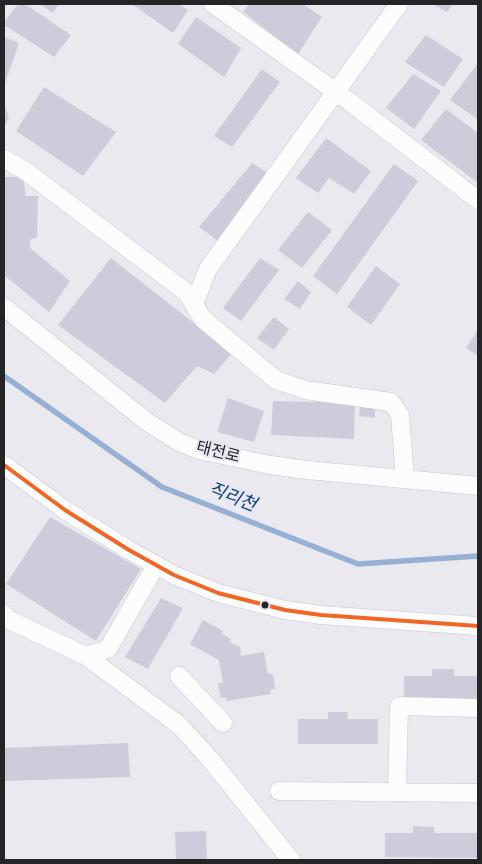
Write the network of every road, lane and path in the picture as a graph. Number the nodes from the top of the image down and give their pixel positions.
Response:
1 (213, 4) edge
2 (399, 4) edge
3 (335, 91) junction
4 (4, 159) edge
5 (478, 200) edge
6 (194, 304) junction
7 (4, 307) edge
8 (4, 465) edge
9 (405, 479) junction
10 (478, 486) edge
11 (156, 565) junction
12 (5, 621) edge
13 (478, 626) edge
14 (86, 656) junction
15 (179, 676) dead end
16 (478, 708) edge
17 (223, 723) dead end
18 (279, 791) dead end
19 (397, 792) junction
20 (478, 793) edge
21 (291, 860) edge

1 - 3 street
2 - 3 street
3 - 5 street
3 - 6 street
4 - 6 street
6 - 9 street
7 - 9 street, 태전로
8 - 11 street
9 - 10 street, 태전로
11 - 13 street
11 - 14 street
12 - 14 street
14 - 21 street
15 - 17 street
16 - 19 street
18 - 19 street
19 - 20 street

